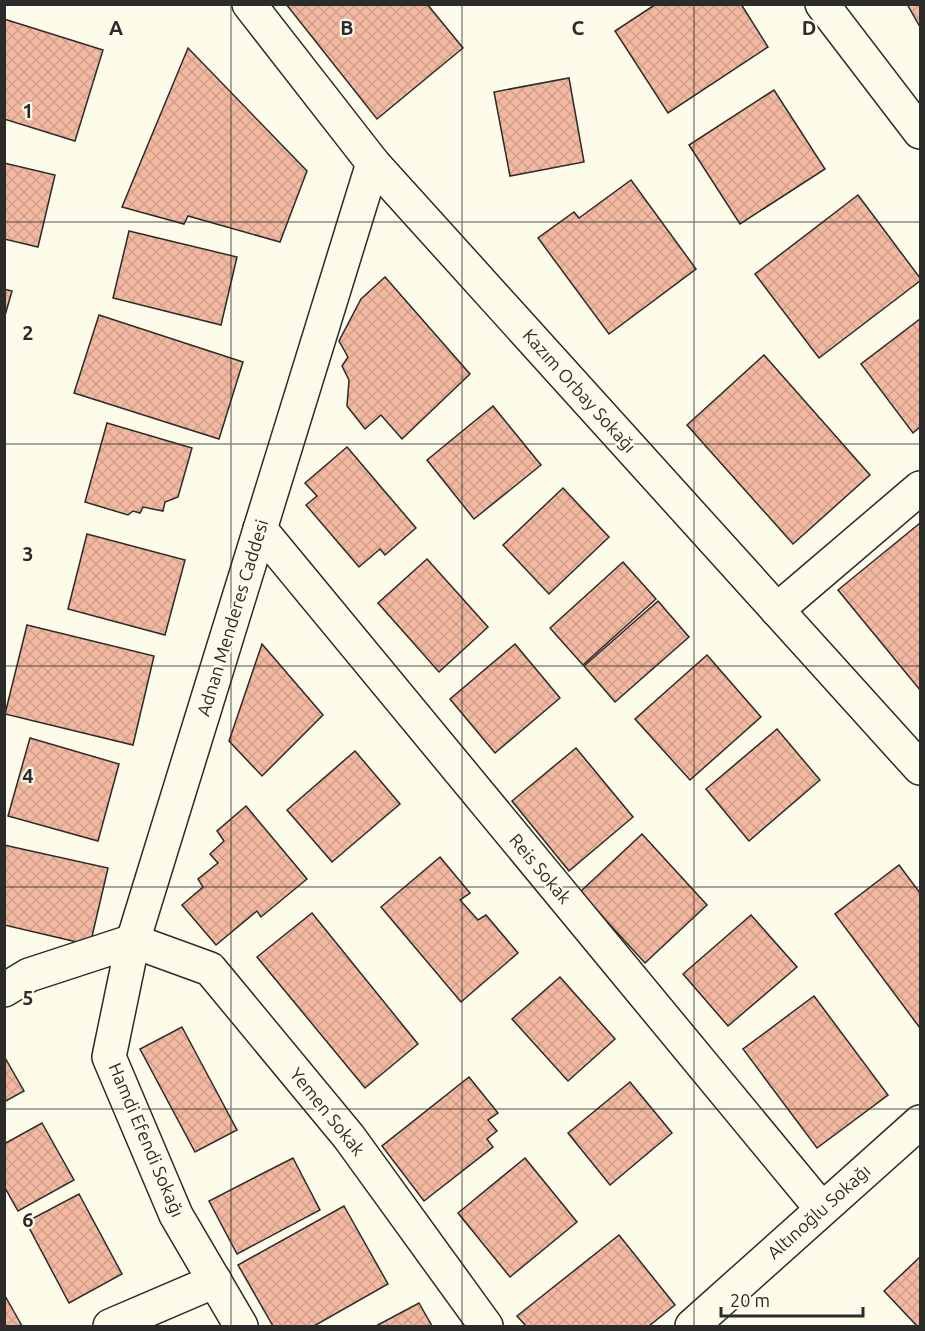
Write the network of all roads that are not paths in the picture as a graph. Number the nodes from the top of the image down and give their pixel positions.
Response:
1 (249, 4) edge
2 (822, 4) edge
3 (921, 132) edge
4 (373, 163) junction
5 (921, 488) edge
6 (260, 529) junction
7 (777, 610) junction
8 (921, 768) edge
9 (133, 941) junction
10 (4, 990) edge
11 (921, 1122) edge
12 (821, 1208) junction
13 (215, 1281) junction
14 (110, 1326) edge
15 (241, 1326) edge
16 (486, 1326) edge
17 (692, 1326) edge

1 - 4 street, Kazım Orbay Sokağı
2 - 3 street
4 - 6 street, Adnan Menderes Caddesi
4 - 7 street, Kazım Orbay Sokağı
5 - 7 street
6 - 9 street, Adnan Menderes Caddesi
6 - 12 street, Reis Sokak
7 - 8 street, Kazım Orbay Sokağı
9 - 10 street
9 - 13 street, Hamdi Efendi Sokağı
9 - 16 street, Yemen Sokak
11 - 12 street, Altınoğlu Sokağı
12 - 17 street, Altınoğlu Sokağı
13 - 14 street
13 - 15 street, Hamdi Efendi Sokağı

